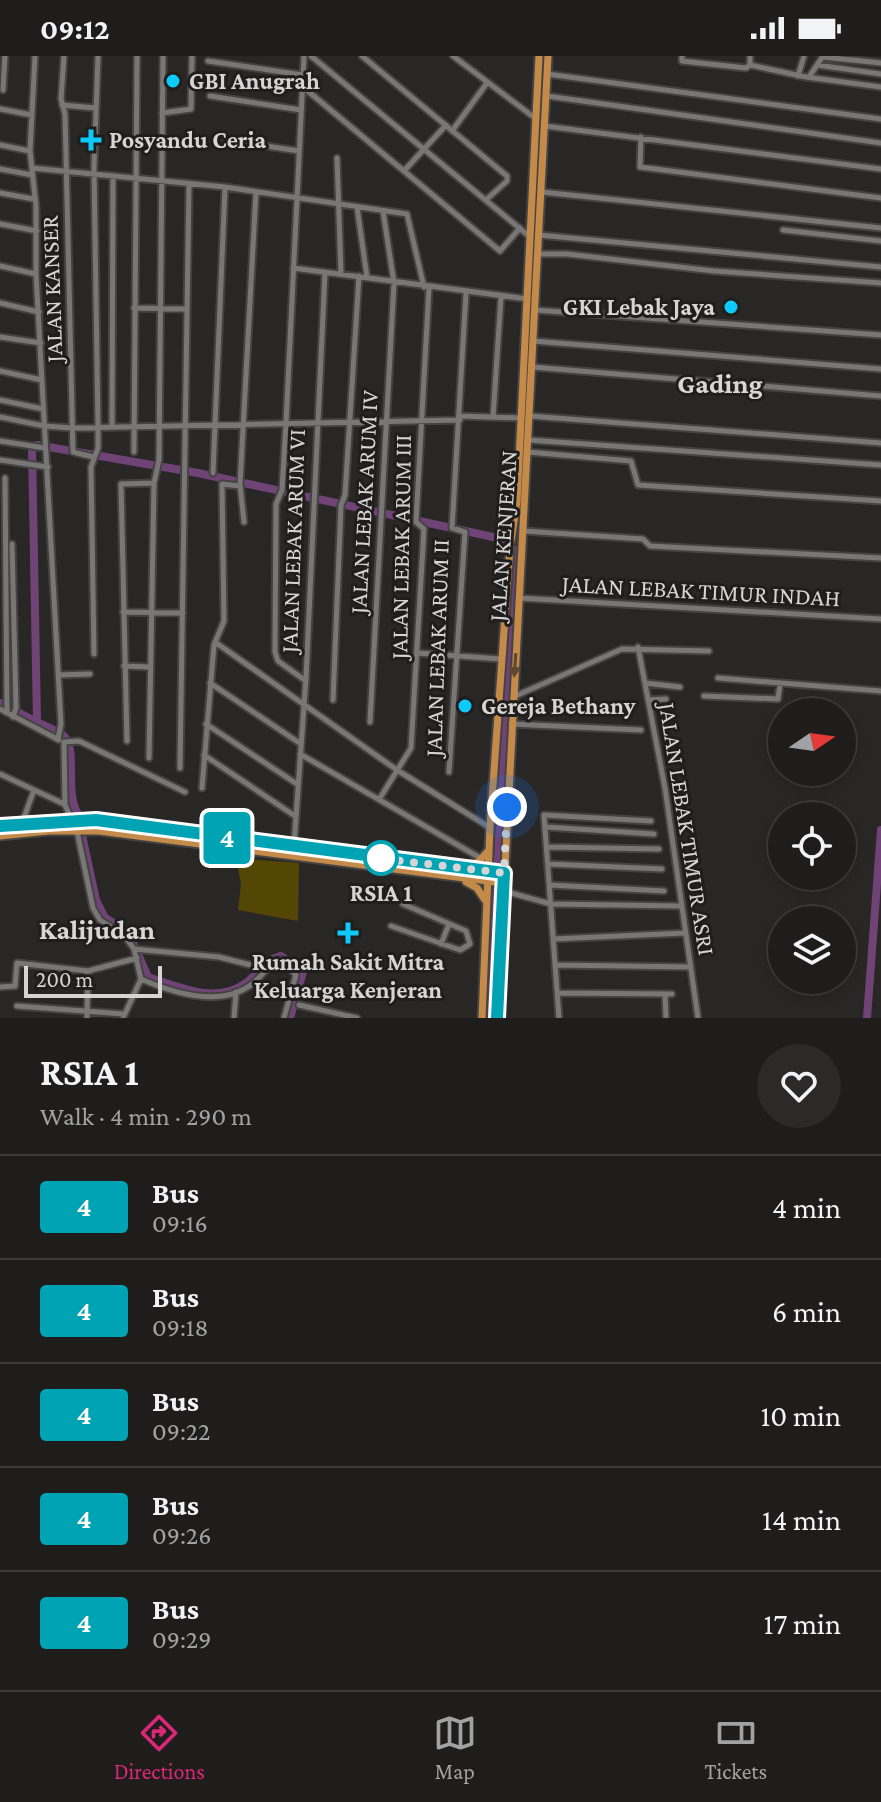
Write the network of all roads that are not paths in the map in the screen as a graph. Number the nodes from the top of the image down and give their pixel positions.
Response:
1 (5, 56) edge
2 (35, 56) edge
3 (64, 56) edge
4 (98, 56) edge
5 (137, 56) edge
6 (163, 56) edge
7 (192, 56) edge
8 (304, 56) edge
9 (362, 56) edge
10 (453, 56) edge
11 (539, 56) edge
12 (548, 56) edge
13 (750, 56) edge
14 (804, 56) edge
15 (823, 56) edge
16 (315, 57) edge
17 (682, 58) edge
18 (208, 61) dead end
19 (881, 63) edge
20 (750, 65) junction
21 (817, 65) junction
22 (547, 74) junction
23 (881, 74) edge
24 (303, 75) junction
25 (798, 76) junction
26 (809, 77) junction
27 (487, 83) junction
28 (302, 87) junction
29 (881, 87) edge
30 (3, 90) dead end
31 (210, 96) dead end
32 (547, 96) junction
33 (62, 105) junction
34 (95, 108) junction
35 (0, 109) edge
36 (301, 110) junction
37 (162, 113) junction
38 (32, 115) junction
39 (536, 118) junction
40 (881, 119) edge
41 (446, 125) junction
42 (545, 126) junction
43 (452, 131) junction
44 (641, 137) junction
45 (226, 140) dead end
46 (881, 143) edge
47 (0, 145) edge
48 (424, 147) junction
49 (30, 151) junction
50 (299, 151) junction
51 (337, 158) dead end
52 (0, 169) edge
53 (881, 169) edge
54 (66, 170) junction
55 (32, 171) junction
56 (404, 171) junction
57 (94, 173) junction
58 (113, 176) junction
59 (135, 178) junction
60 (163, 182) junction
61 (189, 184) junction
62 (225, 187) junction
63 (256, 192) junction
64 (542, 192) junction
65 (0, 193) edge
66 (296, 198) junction
67 (881, 198) edge
68 (35, 199) junction
69 (487, 199) junction
70 (336, 202) junction
71 (357, 207) junction
72 (383, 211) junction
73 (0, 224) edge
74 (520, 228) junction
75 (881, 228) edge
76 (783, 230) dead end
77 (37, 231) junction
78 (535, 236) junction
79 (881, 241) edge
80 (538, 254) junction
81 (0, 266) edge
82 (881, 267) edge
83 (293, 268) junction
84 (325, 272) junction
85 (341, 273) junction
86 (36, 274) junction
87 (359, 276) junction
88 (367, 277) junction
89 (394, 283) junction
90 (881, 283) edge
91 (427, 288) junction
92 (466, 293) junction
93 (501, 297) junction
94 (528, 299) junction
95 (0, 303) edge
96 (134, 308) junction
97 (161, 308) junction
98 (187, 309) junction
99 (535, 310) junction
100 (39, 312) junction
101 (881, 335) edge
102 (0, 337) edge
103 (533, 341) junction
104 (41, 343) junction
105 (532, 367) junction
106 (881, 369) edge
107 (0, 371) edge
108 (527, 379) junction
109 (42, 380) junction
110 (881, 396) edge
111 (0, 400) edge
112 (43, 409) junction
113 (0, 417) edge
114 (493, 417) junction
115 (525, 417) junction
116 (460, 418) junction
117 (422, 420) junction
118 (349, 422) junction
119 (385, 422) junction
120 (286, 423) junction
121 (315, 424) junction
122 (214, 425) junction
123 (243, 425) junction
124 (44, 426) junction
125 (132, 426) junction
126 (160, 426) junction
127 (185, 426) junction
128 (98, 427) junction
129 (112, 427) junction
130 (73, 428) junction
131 (529, 440) junction
132 (0, 441) edge
133 (881, 443) edge
134 (45, 446) junction
135 (134, 452) dead end
136 (528, 452) junction
137 (94, 455) junction
138 (0, 460) edge
139 (881, 465) edge
140 (48, 467) junction
141 (213, 473) dead end
142 (5, 478) dead end
143 (154, 483) junction
144 (240, 484) junction
145 (881, 501) edge
146 (244, 522) dead end
147 (524, 531) junction
148 (12, 544) dead end
149 (881, 558) edge
150 (518, 598) junction
151 (123, 612) junction
152 (151, 612) junction
153 (183, 613) junction
154 (881, 619) edge
155 (215, 642) junction
156 (638, 647) junction
157 (709, 651) dead end
158 (417, 653) junction
159 (94, 654) dead end
160 (455, 656) junction
161 (501, 659) junction
162 (124, 666) junction
163 (150, 667) junction
164 (90, 674) dead end
165 (58, 675) junction
166 (718, 678) dead end
167 (306, 681) junction
168 (210, 682) junction
169 (645, 683) junction
170 (780, 684) junction
171 (680, 687) dead end
172 (881, 691) edge
173 (704, 696) dead end
174 (513, 697) junction
175 (666, 699) dead end
176 (333, 700) dead end
177 (648, 700) junction
178 (304, 707) junction
179 (9, 711) edge
180 (370, 722) dead end
181 (206, 724) junction
182 (511, 724) junction
183 (641, 730) dead end
184 (63, 738) junction
185 (127, 741) dead end
186 (301, 744) junction
187 (300, 754) junction
188 (204, 755) junction
189 (149, 758) dead end
190 (180, 768) dead end
191 (397, 770) junction
192 (449, 772) dead end
193 (0, 774) edge
194 (298, 784) junction
195 (202, 788) dead end
196 (34, 790) junction
197 (185, 792) dead end
198 (380, 798) junction
199 (65, 805) junction
200 (296, 816) junction
201 (77, 820) junction
202 (651, 821) dead end
203 (22, 823) junction
204 (0, 826) edge
205 (490, 827) junction
206 (546, 827) junction
207 (80, 831) junction
208 (654, 834) dead end
209 (0, 836) edge
210 (294, 846) junction
211 (548, 847) junction
212 (489, 849) junction
213 (659, 849) dead end
214 (300, 854) junction
215 (482, 859) junction
216 (549, 864) junction
217 (458, 868) junction
218 (662, 869) dead end
219 (490, 871) junction
220 (502, 873) junction
221 (461, 879) junction
222 (497, 884) junction
223 (550, 885) junction
224 (664, 891) dead end
225 (403, 904) dead end
226 (551, 904) junction
227 (487, 906) junction
228 (681, 906) junction
229 (449, 924) junction
230 (391, 926) dead end
231 (466, 931) junction
232 (685, 933) junction
233 (553, 939) junction
234 (441, 944) junction
235 (470, 944) junction
236 (137, 948) junction
237 (460, 950) junction
238 (491, 950) junction
239 (137, 958) junction
240 (555, 965) junction
241 (691, 967) junction
242 (264, 968) junction
243 (88, 971) junction
244 (141, 979) junction
245 (0, 987) edge
246 (236, 992) junction
247 (558, 993) junction
248 (299, 1005) dead end
249 (17, 1006) dead end
250 (87, 1014) edge
251 (123, 1016) edge
252 (234, 1018) edge
253 (284, 1018) edge
254 (357, 1018) edge
255 (482, 1018) edge
256 (497, 1018) edge
257 (559, 1018) edge
258 (666, 1018) edge
259 (698, 1018) edge

1 - 30 street
2 - 38 street
3 - 33 street, JALAN KANSER
4 - 34 street
5 - 59 street
6 - 37 street
7 - 37 street
8 - 24 street, JALAN LEBAK ARUM VI
9 - 41 street
10 - 27 street
11 - 39 main road, JALAN KENJERAN
12 - 22 main road, JALAN KENJERAN
13 - 20 street
14 - 25 street
15 - 19 street
15 - 21 street
16 - 48 street
17 - 20 street
18 - 24 street
20 - 25 street
21 - 23 street
21 - 26 street
22 - 32 main road, JALAN KENJERAN
22 - 40 street
24 - 28 street, JALAN LEBAK ARUM VI
25 - 26 street
26 - 29 street
27 - 39 street
27 - 43 street
28 - 36 street, JALAN LEBAK ARUM VI
28 - 56 street
31 - 36 street
32 - 42 main road, JALAN KENJERAN
32 - 46 street
33 - 34 street
33 - 54 street, JALAN KANSER
34 - 57 street
35 - 38 street
36 - 50 street, JALAN LEBAK ARUM VI
37 - 60 street
38 - 49 street
39 - 78 main road, JALAN KENJERAN
41 - 43 street
41 - 48 street
42 - 44 street
42 - 64 main road, JALAN KENJERAN
43 - 69 street
44 - 53 street
44 - 67 street
45 - 50 street
47 - 49 street
48 - 56 street
48 - 69 street
49 - 55 street
50 - 66 street, JALAN LEBAK ARUM VI
51 - 70 street
52 - 55 street
54 - 55 street
54 - 57 street
54 - 130 street, JALAN KANSER
55 - 68 street
56 - 74 street
57 - 58 street
57 - 128 street
58 - 59 street
58 - 129 street
59 - 60 street
59 - 96 street
60 - 61 street
60 - 97 street
61 - 62 street
61 - 98 street
62 - 63 street
62 - 122 street
63 - 66 street
63 - 123 street
64 - 75 street
64 - 78 main road, JALAN KENJERAN
65 - 68 street
66 - 70 street
66 - 83 street, JALAN LEBAK ARUM VI
68 - 77 street
69 - 74 street
70 - 71 street
70 - 85 street
71 - 72 street
71 - 88 street
72 - 89 street, JALAN LEBAK ARUM IV
72 - 91 street, JALAN LEBAK ARUM III
73 - 77 street
74 - 78 street
76 - 79 street
77 - 86 street
78 - 80 main road, JALAN KENJERAN
78 - 82 street
78 - 94 main road, JALAN KENJERAN
80 - 90 street
80 - 99 main road, JALAN KENJERAN
81 - 86 street
83 - 84 street
83 - 120 street, JALAN LEBAK ARUM VI
84 - 85 street
84 - 121 street, JALAN LEBAK ARUM VI
85 - 87 street
86 - 100 street
87 - 88 street
87 - 118 street
88 - 89 street
89 - 91 street
89 - 119 street, JALAN LEBAK ARUM IV
91 - 92 street
91 - 117 street, JALAN LEBAK ARUM III
92 - 93 street
92 - 116 street, JALAN LEBAK ARUM II
93 - 94 street
93 - 114 street
94 - 108 main road, JALAN KENJERAN
95 - 100 street
96 - 97 street
96 - 125 street
97 - 98 street
97 - 126 street
98 - 127 street
99 - 101 street
99 - 103 main road, JALAN KENJERAN
100 - 104 street
102 - 104 street
103 - 105 main road, JALAN KENJERAN
103 - 106 street
104 - 109 street
105 - 108 main road, JALAN KENJERAN
105 - 110 street
107 - 109 street
108 - 115 main road, JALAN KENJERAN
109 - 112 street
111 - 112 street
112 - 124 street
113 - 124 street
114 - 115 street
114 - 116 street
115 - 131 main road, JALAN KENJERAN
115 - 133 street
115 - 161 main road, JALAN KENJERAN
116 - 117 street
116 - 160 street, JALAN LEBAK ARUM II
117 - 119 street
117 - 158 street, JALAN LEBAK ARUM III
118 - 119 street
118 - 121 street
118 - 176 street
119 - 180 street, JALAN LEBAK ARUM IV
120 - 121 street
120 - 123 street
120 - 167 street, JALAN LEBAK ARUM VI
121 - 167 street, JALAN LEBAK ARUM VI
122 - 123 street
122 - 127 street
122 - 141 street
123 - 144 street
124 - 130 street
124 - 134 street
125 - 126 street
125 - 129 street
125 - 135 street
126 - 127 street
126 - 143 street
127 - 153 street
128 - 129 street
128 - 130 street
128 - 137 street
130 - 137 street, JALAN KANSER
131 - 136 main road, JALAN KENJERAN
131 - 139 street
132 - 134 street
134 - 140 street
136 - 145 street
136 - 147 main road, JALAN KENJERAN
137 - 159 street
138 - 140 street
140 - 165 street
142 - 179 street
143 - 151 street
143 - 152 street
144 - 146 street
144 - 155 street
147 - 149 street
147 - 150 main road, JALAN KENJERAN
148 - 179 street
150 - 154 street, JALAN LEBAK TIMUR INDAH
150 -> 174 main road, JALAN KENJERAN
151 - 152 street
151 - 162 street
152 - 153 street
152 - 163 street
153 - 190 street
155 - 168 street
155 - 178 street
156 - 157 street
156 - 169 street, JALAN LEBAK TIMUR ASRI
156 - 174 street
158 - 160 street
158 - 191 street, JALAN LEBAK ARUM III
160 - 161 street
160 - 192 street, JALAN LEBAK ARUM II
161 - 205 main road, JALAN KENJERAN
162 - 163 street
162 - 185 street
163 - 189 street
164 - 165 street
165 - 184 street
166 - 170 street
167 - 178 street
168 - 181 street
168 - 186 street
169 - 171 street
169 - 177 street, JALAN LEBAK TIMUR ASRI
170 - 172 street
170 - 173 street
174 - 182 main road, JALAN KENJERAN
175 - 177 street
177 - 228 street, JALAN LEBAK TIMUR ASRI
178 - 186 street
178 - 191 street
179 - 184 street
181 - 188 street
181 - 194 street
182 - 183 street
182 - 220 main road, JALAN KENJERAN
184 - 197 street
184 - 199 street
186 - 187 street
187 - 194 street
187 - 198 street
188 - 195 street
188 - 200 street
191 - 198 street, JALAN LEBAK ARUM III
191 - 205 street
193 - 196 street
194 - 200 street
196 - 199 street
196 - 203 street
198 - 215 street
199 - 201 street
200 - 210 street
201 - 203 main road
201 - 207 street
201 - 210 main road
202 - 206 street
203 - 204 main road
205 - 212 main road, JALAN KENJERAN
206 - 208 street
206 - 211 street
207 - 209 main road
207 - 214 main road
207 - 236 street
210 - 214 main road
211 - 213 street
211 - 216 street
212 - 215 main road
212 - 219 main road, JALAN KENJERAN
214 - 217 main road
214 - 221 main road
215 - 217 main road
216 - 218 street
216 - 223 street
217 - 219 main road
219 - 220 main road
219 - 222 main road, JALAN KENJERAN
220 - 222 main road, JALAN KENJERAN
221 - 222 main road
221 - 227 main road
222 - 226 street
222 - 227 main road, JALAN KENJERAN
222 - 238 main road, JALAN KENJERAN
223 - 224 street
223 - 226 street
225 - 229 street
226 - 228 street
226 - 233 street
227 - 238 main road, JALAN KENJERAN
228 - 232 street, JALAN LEBAK TIMUR ASRI
229 - 231 street
229 - 234 street
230 - 234 street
231 - 235 street
231 - 237 street
232 - 233 street
232 - 241 street, JALAN LEBAK TIMUR ASRI
233 - 240 street
234 - 237 street
235 - 237 street
235 - 238 street
236 - 239 street
236 - 242 street
238 - 255 main road, JALAN KENJERAN
238 - 256 main road, JALAN KENJERAN
239 - 243 street
239 - 244 street
240 - 241 street
240 - 247 street
241 - 259 street, JALAN LEBAK TIMUR ASRI
242 - 246 street
242 - 253 street
243 - 245 street
243 - 250 street
244 - 246 street
244 - 251 street
246 - 252 street
247 - 257 street
247 - 258 street
248 - 254 street
249 - 250 street
250 - 251 street

